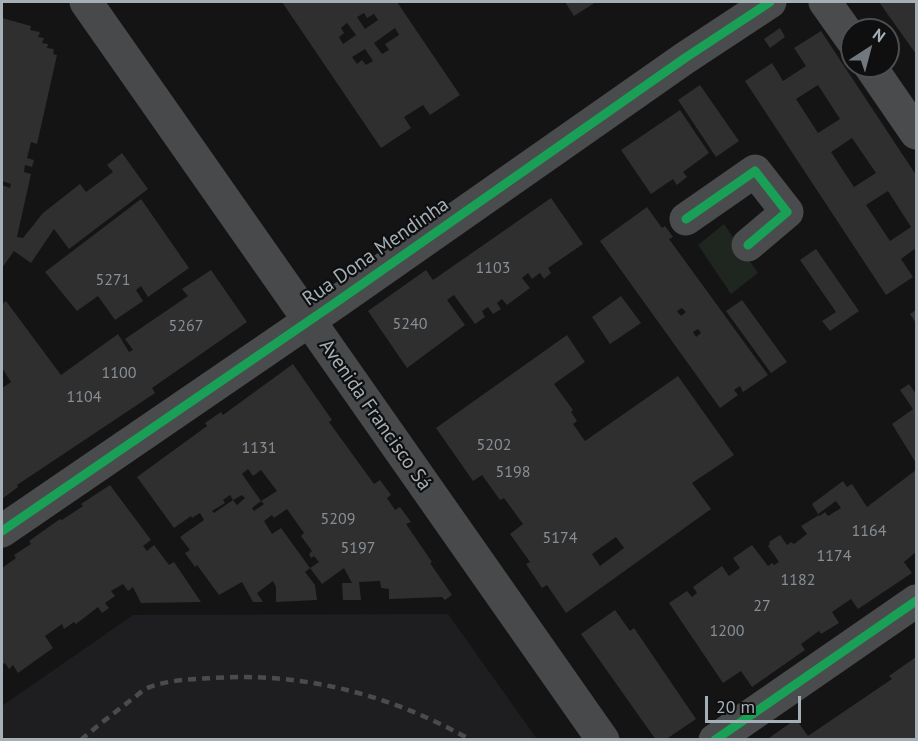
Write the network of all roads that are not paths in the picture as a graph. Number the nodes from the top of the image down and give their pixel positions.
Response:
1 (86, 2) edge
2 (770, 2) edge
3 (825, 2) edge
4 (840, 23) edge
5 (878, 78) edge
6 (916, 133) edge
7 (686, 219) dead end
8 (748, 245) dead end
9 (309, 320) junction
10 (2, 531) edge
11 (916, 601) edge
12 (603, 740) edge
13 (715, 740) edge

1 - 9 main road, Avenida Francisco Sá
2 - 9 street, Rua Dona Mendinha
3 - 4 street
5 - 6 street
7 - 8 street
9 - 10 street, Rua Dona Mendinha
9 - 12 main road, Avenida Francisco Sá
11 - 13 street

